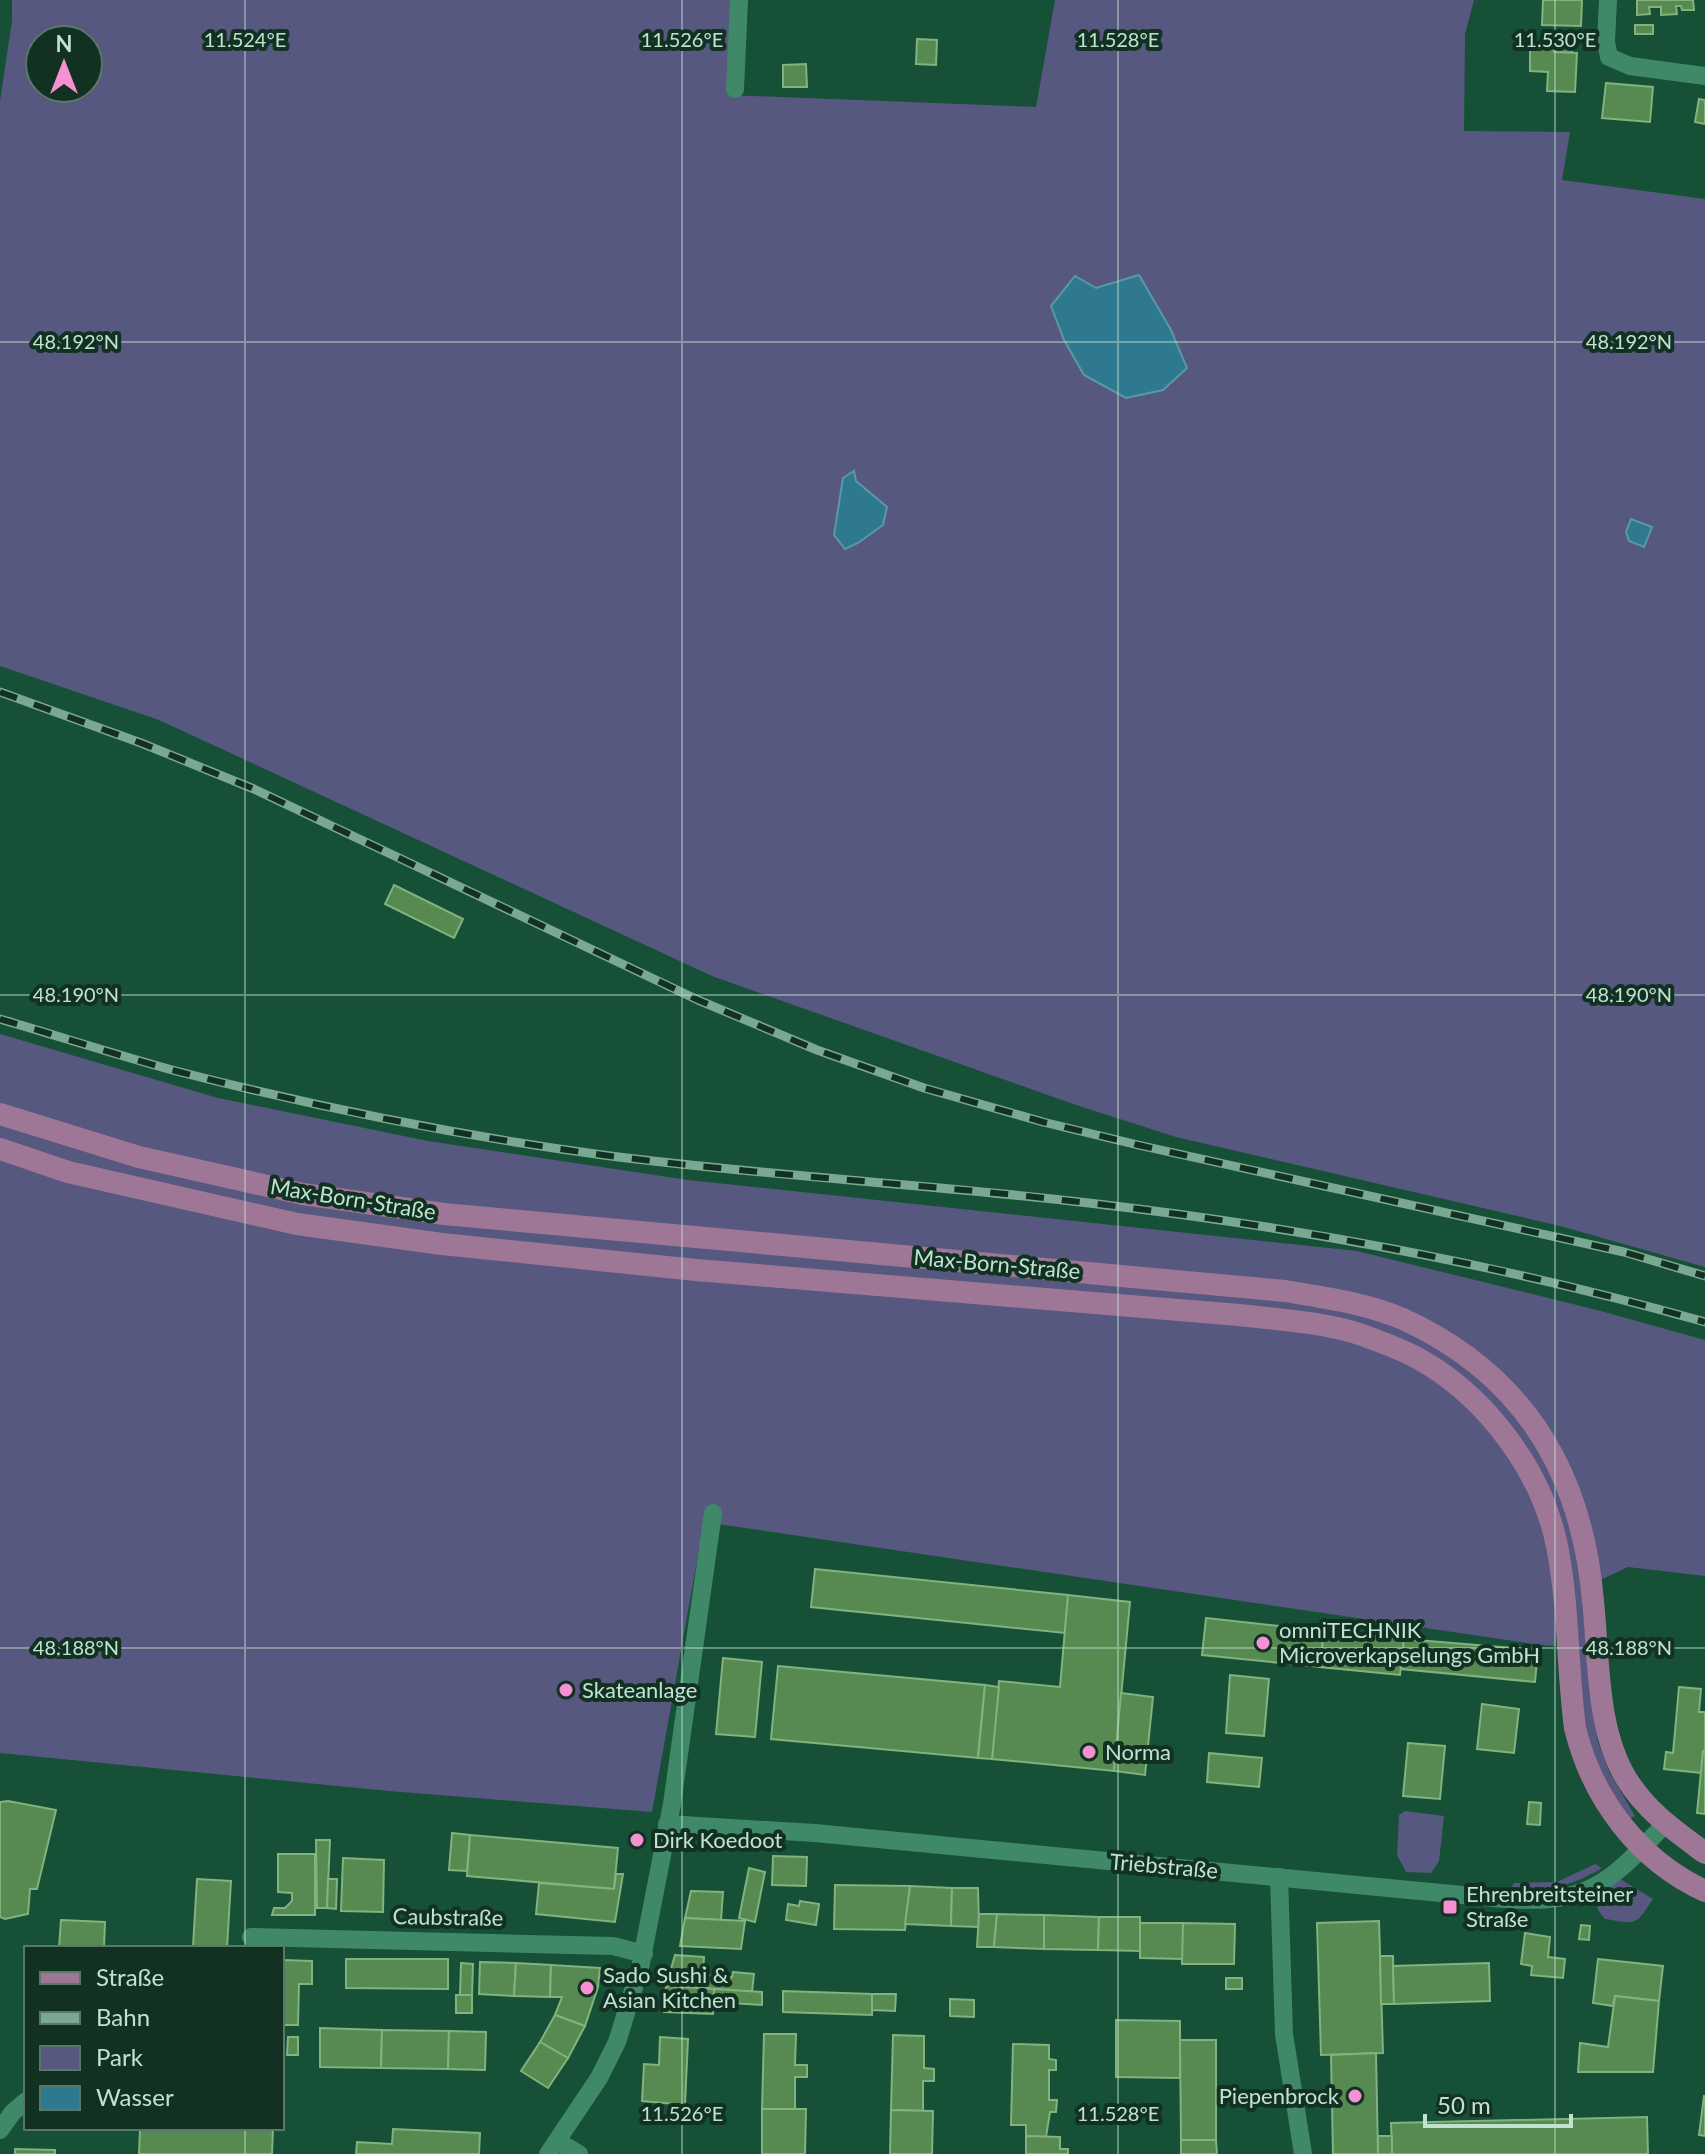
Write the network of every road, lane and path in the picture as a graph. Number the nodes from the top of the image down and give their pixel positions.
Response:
1 (739, 0) edge
2 (1608, 0) edge
3 (1705, 76) edge
4 (735, 89) dead end
5 (0, 1114) edge
6 (0, 1149) edge
7 (713, 1513) dead end
8 (667, 1824) junction
9 (1665, 1824) junction
10 (1643, 1847) junction
11 (1705, 1853) edge
12 (1279, 1877) junction
13 (1705, 1891) edge
14 (251, 1937) dead end
15 (644, 1954) junction
16 (24, 2103) edge
17 (0, 2130) edge
18 (552, 2147) edge
19 (579, 2154) edge
20 (1303, 2154) edge

1 - 4 street
2 - 3 street
5 - 9 main road, Max-Born-Straße
6 - 10 main road, Max-Born-Straße
7 - 8 street
8 - 12 street, Triebstraße
8 - 15 street
9 - 10 street, Triebstraße
9 - 11 main road
10 - 12 street, Triebstraße
10 - 13 main road
12 - 20 street
14 - 15 street, Caubstraße
15 - 18 street
16 - 17 street
18 - 19 street

